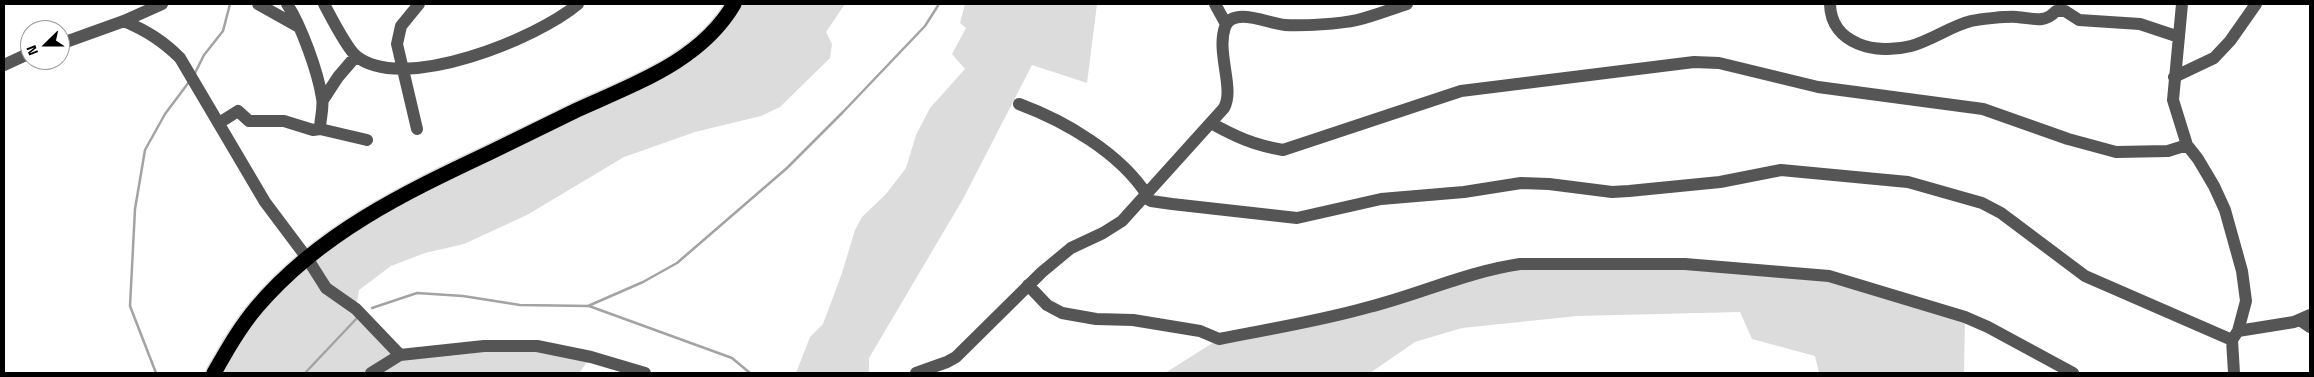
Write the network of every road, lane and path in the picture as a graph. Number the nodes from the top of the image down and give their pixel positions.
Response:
1 (162, 4) edge
2 (258, 4) edge
3 (287, 4) edge
4 (324, 4) edge
5 (419, 4) edge
6 (578, 4) edge
7 (734, 4) edge
8 (1215, 4) edge
9 (1407, 4) edge
10 (1830, 4) edge
11 (2182, 4) edge
12 (2256, 4) edge
13 (124, 21) junction
14 (1226, 24) junction
15 (299, 27) junction
16 (2179, 37) junction
17 (70, 40) edge
18 (356, 56) junction
19 (20, 58) edge
20 (4, 65) edge
21 (402, 70) junction
22 (2174, 77) junction
23 (323, 100) junction
24 (1019, 104) dead end
25 (219, 123) junction
26 (1211, 123) junction
27 (320, 129) junction
28 (417, 129) dead end
29 (367, 140) dead end
30 (2187, 145) junction
31 (1146, 196) junction
32 (307, 258) junction
33 (1028, 285) junction
34 (2307, 320) edge
35 (2235, 336) junction
36 (400, 355) junction
37 (214, 373) edge
38 (371, 373) edge
39 (645, 373) edge
40 (916, 373) edge
41 (2073, 373) edge
42 (2234, 373) edge

1 - 13 street
2 - 15 street
3 - 15 street
4 - 18 street
5 - 21 street
6 - 21 street
7 - 32 highway
8 - 14 street
9 - 14 street
10 - 16 street
11 - 16 street
12 - 22 street
13 - 17 street
13 - 25 street
14 - 26 street
15 - 23 street
16 - 22 street
18 - 21 street
18 - 23 street
19 - 20 street
21 - 28 street
22 - 30 street
23 - 27 street
24 - 31 street
25 - 27 street
25 - 32 street
26 - 30 street
26 - 31 street
27 - 29 street
30 - 35 street
31 - 33 street
31 - 35 street
32 - 36 street
32 - 37 highway
33 - 40 street
33 - 41 street
34 - 35 street
35 - 42 street
36 - 38 street
36 - 39 street

